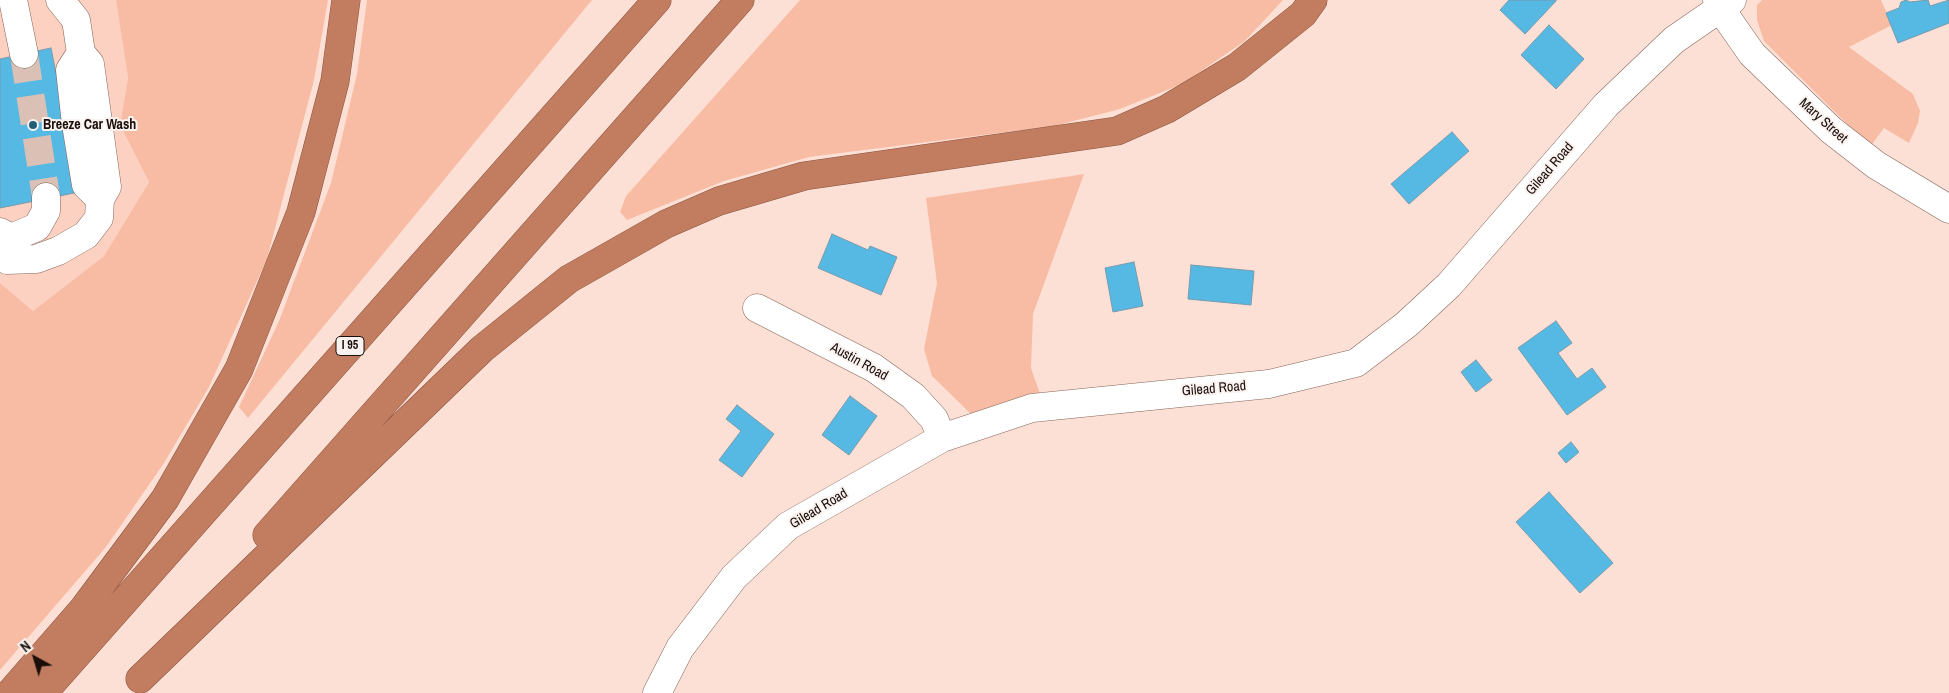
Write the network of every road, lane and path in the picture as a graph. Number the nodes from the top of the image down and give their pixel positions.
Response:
1 (6, 0) edge
2 (14, 0) edge
3 (60, 0) edge
4 (346, 0) edge
5 (657, 0) edge
6 (740, 0) edge
7 (1313, 0) edge
8 (0, 2) edge
9 (1723, 3) edge
10 (24, 54) tunnel mouth
11 (46, 197) tunnel mouth
12 (1949, 209) edge
13 (0, 232) edge
14 (0, 256) edge
15 (757, 308) dead end
16 (942, 438) junction
17 (133, 686) edge
18 (10, 693) edge
19 (43, 693) edge
20 (657, 693) edge

1 - 8 street
2 - 10 street
3 - 14 street
4 - 18 highway
5 - 19 highway, I 95
6 - 17 highway
7 - 17 highway
9 - 12 street, Mary Street
9 - 16 street, Gilead Road
11 - 13 street
15 - 16 street, Austin Road
16 - 20 street, Gilead Road

